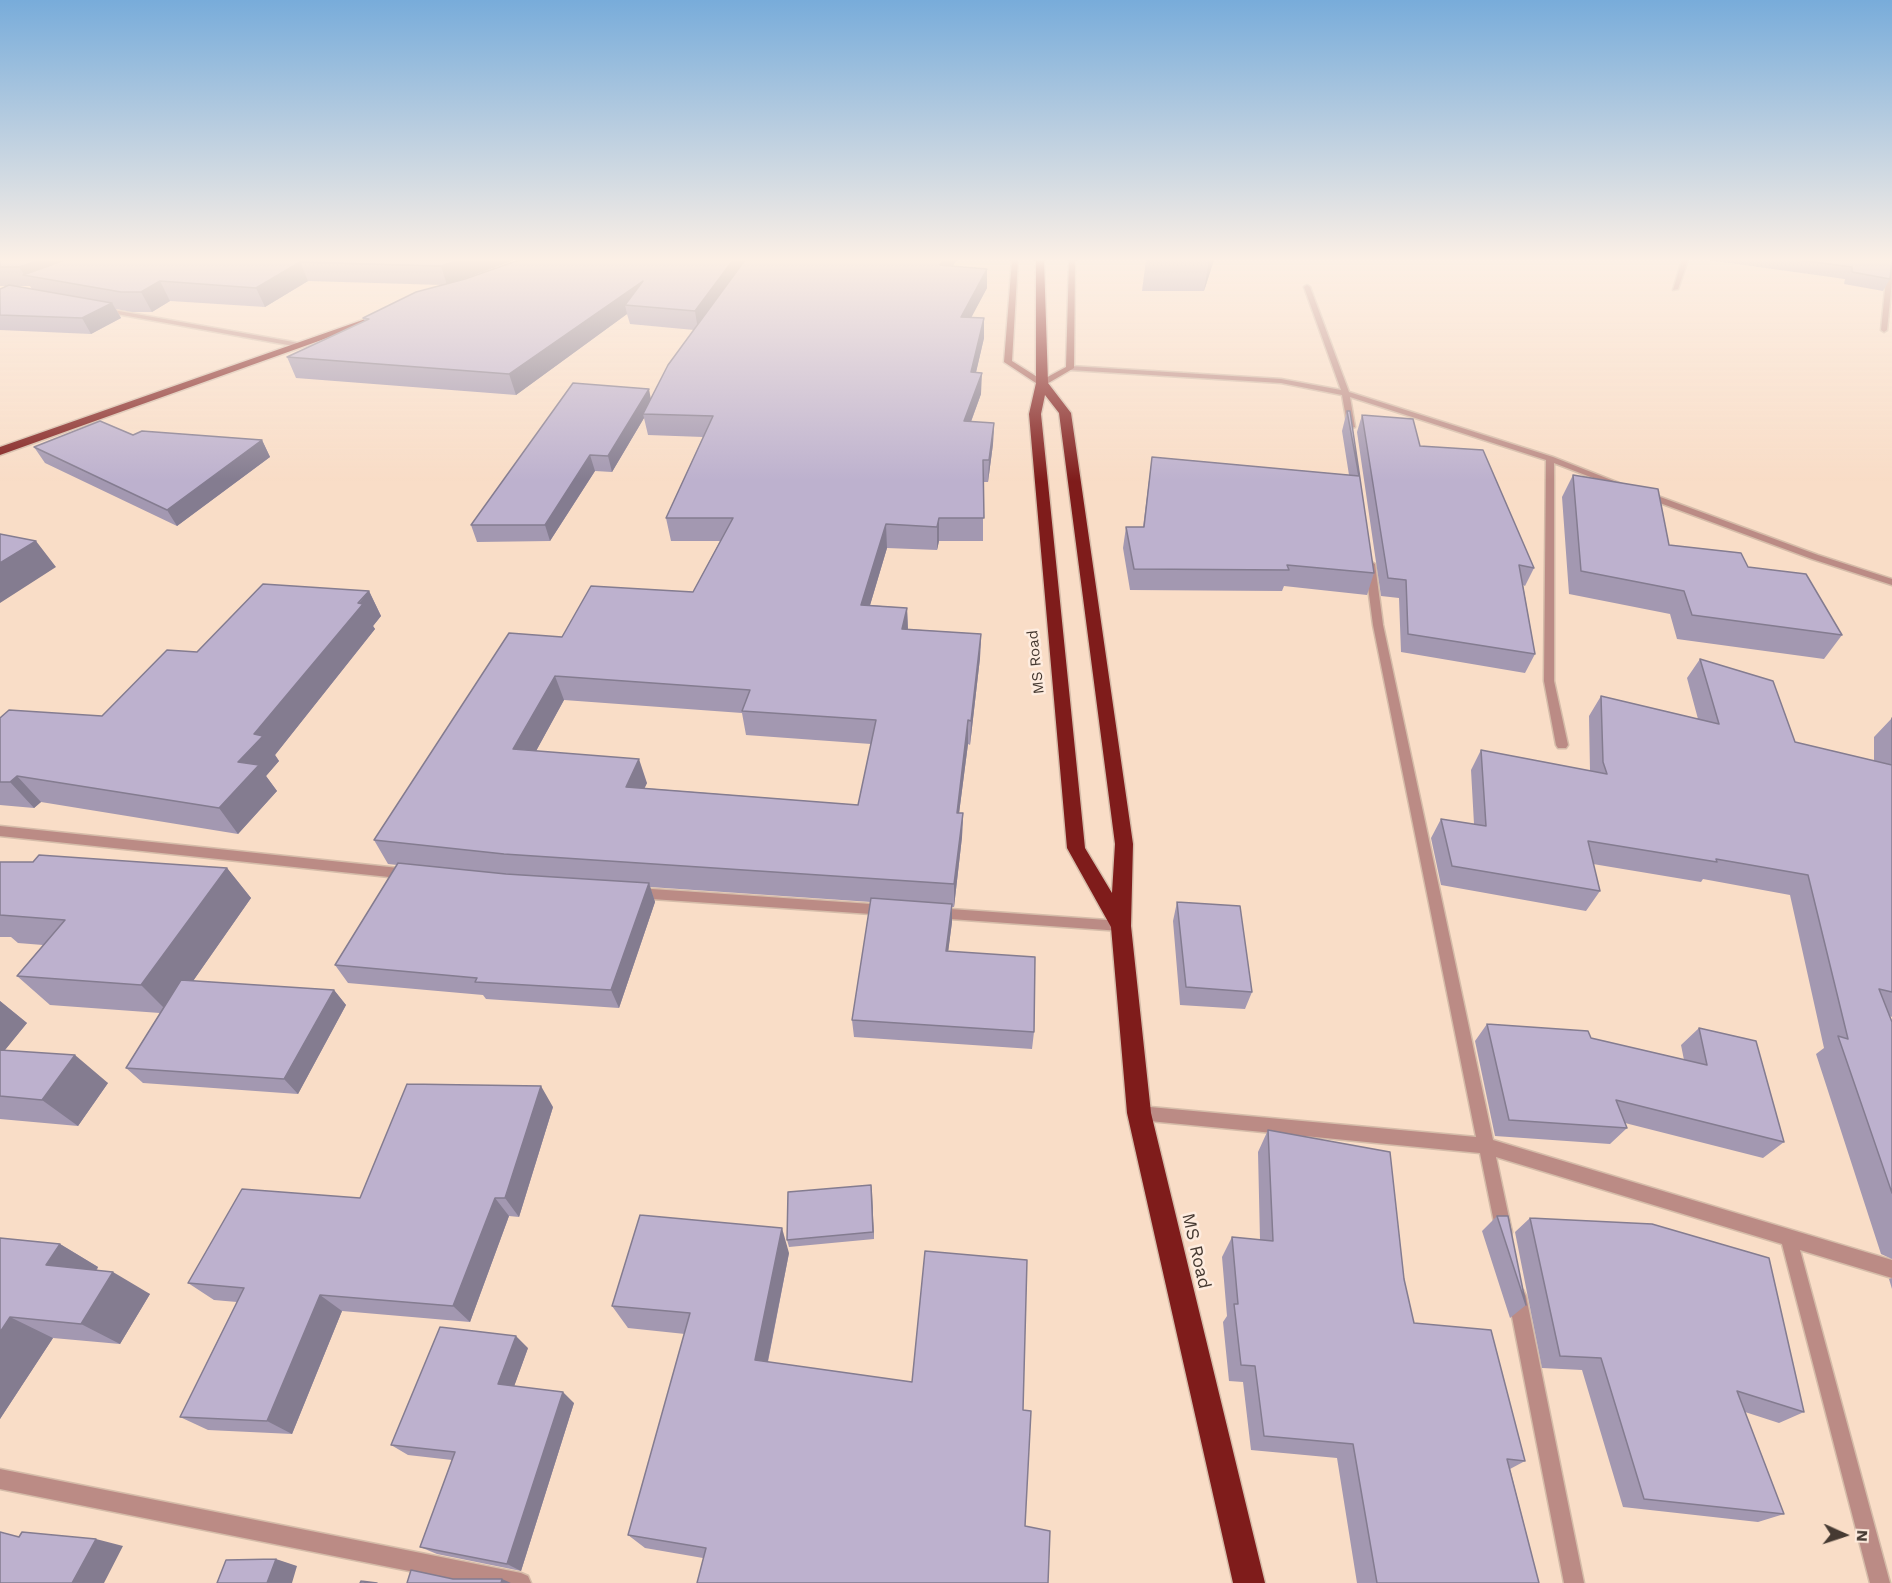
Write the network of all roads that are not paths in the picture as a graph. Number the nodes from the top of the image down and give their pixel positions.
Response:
1 (236, 334) edge
2 (331, 334) edge
3 (1010, 334) edge
4 (1041, 334) edge
5 (1071, 334) edge
6 (1324, 334) edge
7 (299, 345) junction
8 (1070, 368) junction
9 (1042, 383) junction
10 (1346, 393) junction
11 (1352, 439) edge
12 (0, 451) edge
13 (1550, 459) junction
14 (1367, 544) edge
15 (1892, 582) edge
16 (1562, 745) dead end
17 (0, 831) edge
18 (421, 875) edge
19 (622, 892) edge
20 (895, 910) edge
21 (919, 912) edge
22 (1121, 926) junction
23 (1139, 1113) junction
24 (1487, 1146) junction
25 (1789, 1239) junction
26 (1508, 1250) edge
27 (1892, 1269) edge
28 (1514, 1284) edge
29 (0, 1479) edge
30 (521, 1583) edge
31 (1249, 1583) edge
32 (1574, 1583) edge
33 (1880, 1583) edge

1 - 7 street
2 - 7 highway
3 - 9 street, MS Road
4 - 9 highway
5 - 8 street
6 - 10 street
7 - 12 highway
8 - 9 street
8 - 10 street
9 - 22 highway, MS Road
9 - 22 highway, MS Road
10 - 11 street
10 - 13 street
13 - 15 street
13 - 16 street
14 - 24 street
17 - 18 street
19 - 20 street
21 - 22 street
22 - 23 highway, MS Road
23 - 24 street
23 - 31 highway, MS Road
24 - 25 street
24 - 26 street
25 - 27 street
25 - 33 street
28 - 32 street
29 - 30 street

